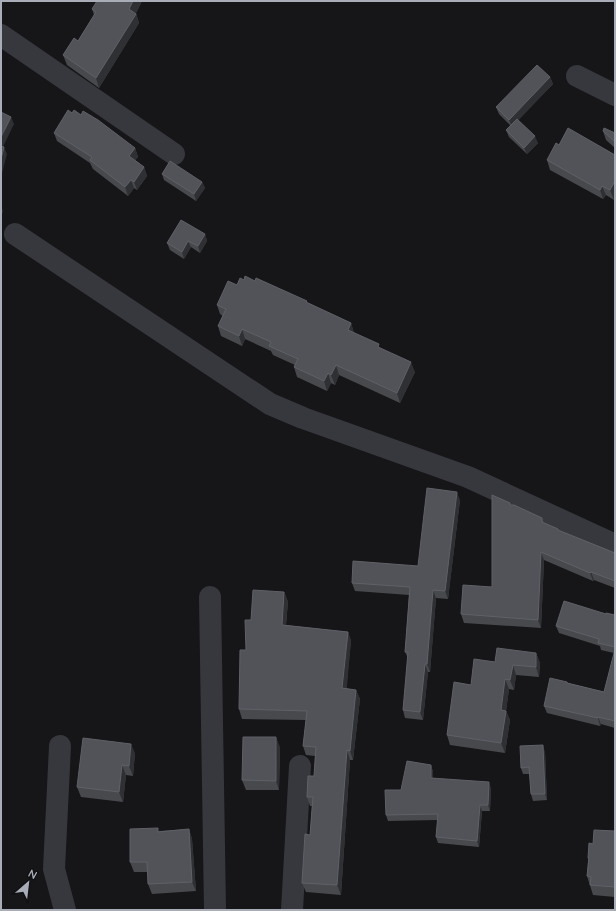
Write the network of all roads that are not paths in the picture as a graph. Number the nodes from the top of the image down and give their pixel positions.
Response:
1 (1, 35) edge
2 (577, 76) dead end
3 (615, 94) edge
4 (174, 154) dead end
5 (15, 234) dead end
6 (615, 545) edge
7 (210, 597) dead end
8 (60, 746) dead end
9 (300, 766) dead end
10 (65, 910) edge
11 (215, 910) edge
12 (292, 910) edge

1 - 4 street
2 - 3 street
5 - 6 street
7 - 11 street
8 - 10 street
9 - 12 street

